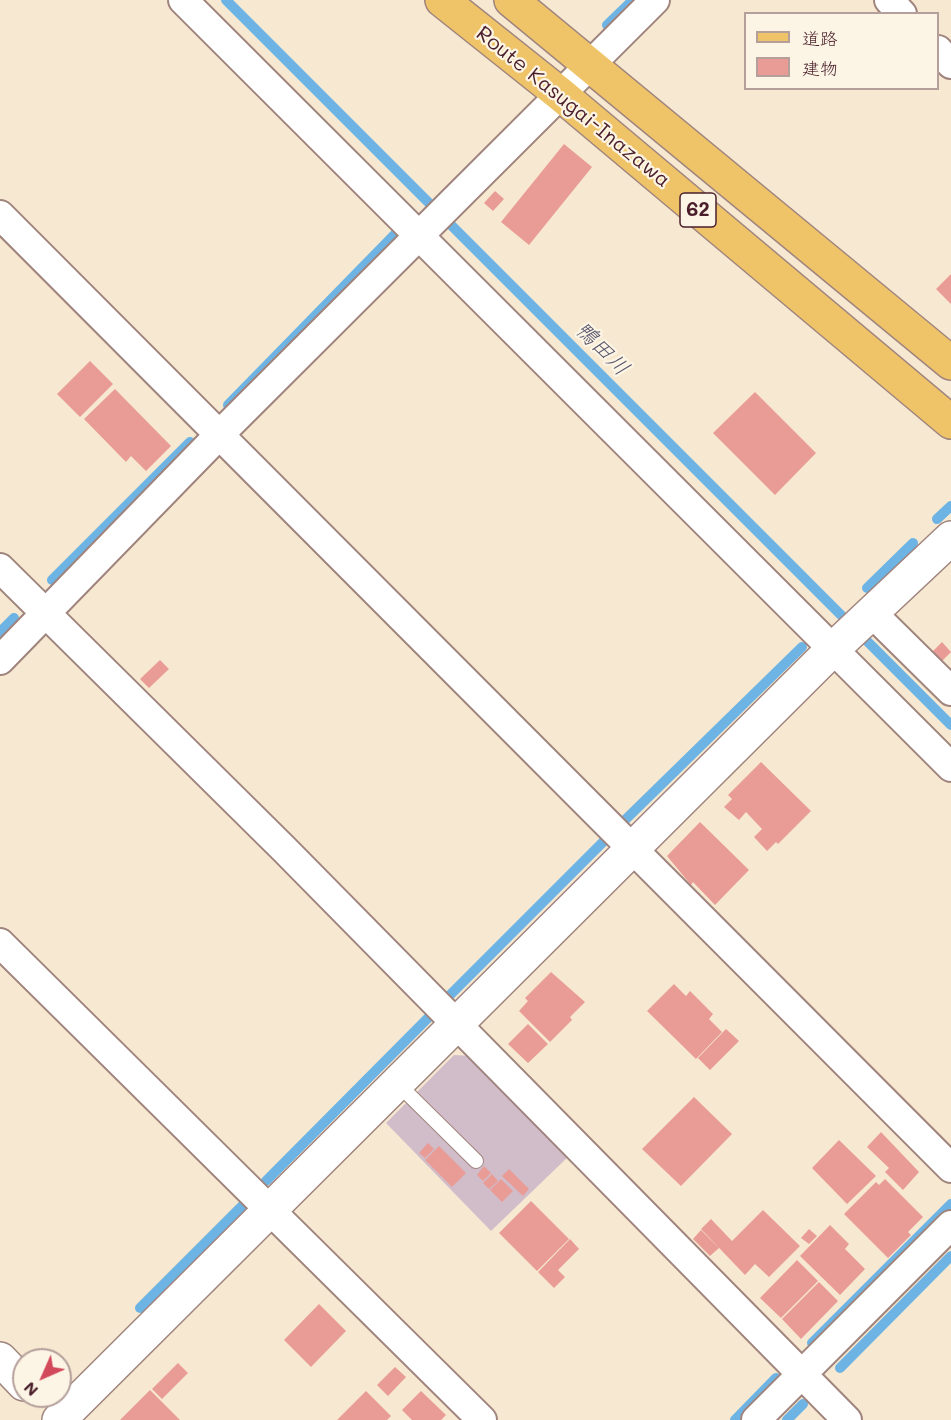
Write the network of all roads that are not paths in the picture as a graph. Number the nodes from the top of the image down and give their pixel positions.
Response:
1 (183, 0) edge
2 (442, 0) edge
3 (511, 0) edge
4 (655, 0) edge
5 (889, 0) edge
6 (900, 12) edge
7 (939, 51) edge
8 (590, 64) junction
9 (951, 64) edge
10 (561, 94) junction
11 (0, 215) edge
12 (432, 221) junction
13 (951, 363) edge
14 (951, 422) edge
15 (219, 435) junction
16 (951, 538) edge
17 (0, 567) edge
18 (46, 613) junction
19 (855, 629) junction
20 (0, 660) edge
21 (951, 691) edge
22 (951, 767) edge
23 (633, 849) junction
24 (0, 943) edge
25 (455, 1025) junction
26 (397, 1083) junction
27 (476, 1161) dead end
28 (951, 1168) edge
29 (270, 1208) junction
30 (951, 1225) edge
31 (0, 1359) edge
32 (12, 1372) edge
33 (801, 1375) junction
34 (47, 1408) edge
35 (59, 1420) edge
36 (482, 1420) edge
37 (756, 1420) edge
38 (847, 1420) edge

1 - 12 street
2 - 10 main road, Route Kasugai-Inazawa / 62
3 - 8 main road, Route Kasugai-Inazawa / 62
4 - 8 street
5 - 6 street
7 - 9 street
8 - 10 street
8 - 13 main road, Route Kasugai-Inazawa / 62
10 - 12 street
10 - 14 main road, Route Kasugai-Inazawa / 62
11 - 15 street
12 - 15 street
12 - 19 street
15 - 18 street
15 - 23 street
16 - 19 street
17 - 18 street
18 - 20 street
18 - 25 street
19 - 21 street
19 - 22 street
19 - 23 street
23 - 25 street
23 - 28 street
24 - 29 street
25 - 26 street
25 - 33 street
26 - 27 lane
26 - 29 street
29 - 35 street
29 - 36 street
30 - 33 street
31 - 32 street
33 - 37 street
33 - 38 street
34 - 35 street

